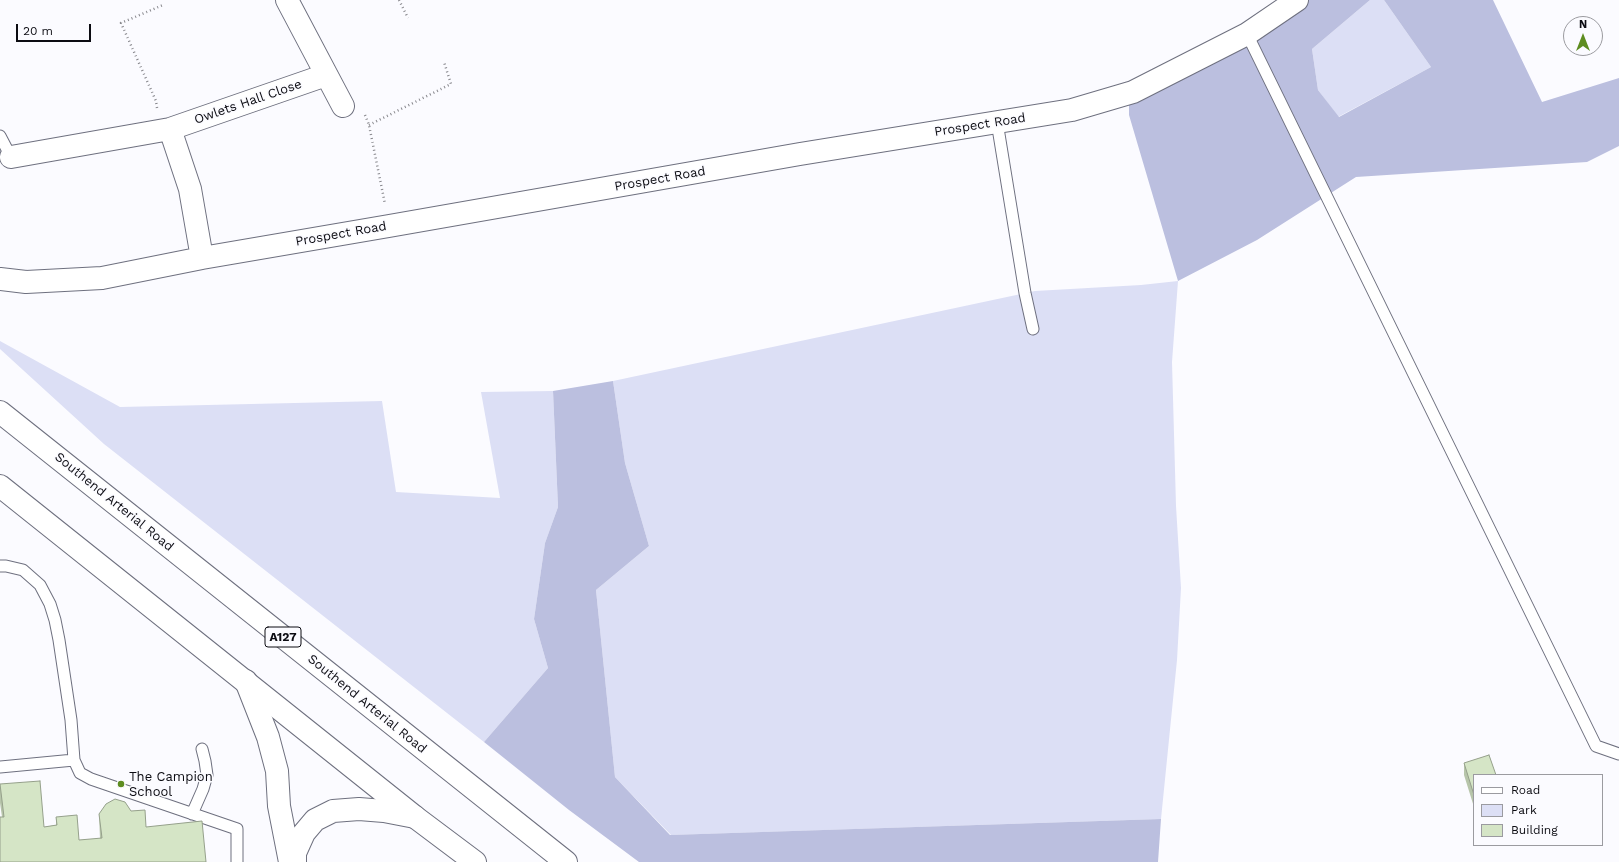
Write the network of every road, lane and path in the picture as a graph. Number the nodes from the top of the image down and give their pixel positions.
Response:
1 (287, 0) edge
2 (399, 0) edge
3 (1297, 0) edge
4 (163, 5) dead end
5 (408, 18) dead end
6 (1247, 34) junction
7 (444, 62) dead end
8 (326, 75) junction
9 (343, 106) joint
10 (997, 122) junction
11 (369, 125) junction
12 (164, 130) junction
13 (0, 136) edge
14 (11, 157) joint
15 (389, 226) junction
16 (202, 258) junction
17 (0, 279) edge
18 (1033, 329) dead end
19 (0, 412) edge
20 (0, 486) edge
21 (0, 566) edge
22 (246, 681) junction
23 (202, 749) dead end
24 (1619, 754) edge
25 (74, 760) junction
26 (0, 767) edge
27 (192, 814) junction
28 (416, 817) junction
29 (237, 862) edge
30 (290, 862) edge
31 (295, 862) edge
32 (475, 862) edge
33 (566, 862) edge

1 - 8 main road
2 - 5 path
3 - 6 main road, Prospect Road
4 - 12 path
6 - 10 main road, Prospect Road
6 - 24 lane
7 - 11 path
8 - 9 main road
8 - 12 main road, Owlets Hall Close
9 - 11 path
10 - 15 main road, Prospect Road
10 - 18 lane
11 - 15 path
12 - 14 main road, Owlets Hall Close
12 - 16 main road
13 - 14 lane
15 - 16 main road, Prospect Road
16 - 17 main road, Prospect Road
19 - 33 main road, Southend Arterial Road / A127
20 - 22 main road
21 - 25 lane
22 - 28 main road
22 - 30 main road
23 - 27 lane
25 - 26 lane
25 - 27 lane
27 - 29 lane
28 - 31 main road
28 - 32 main road

